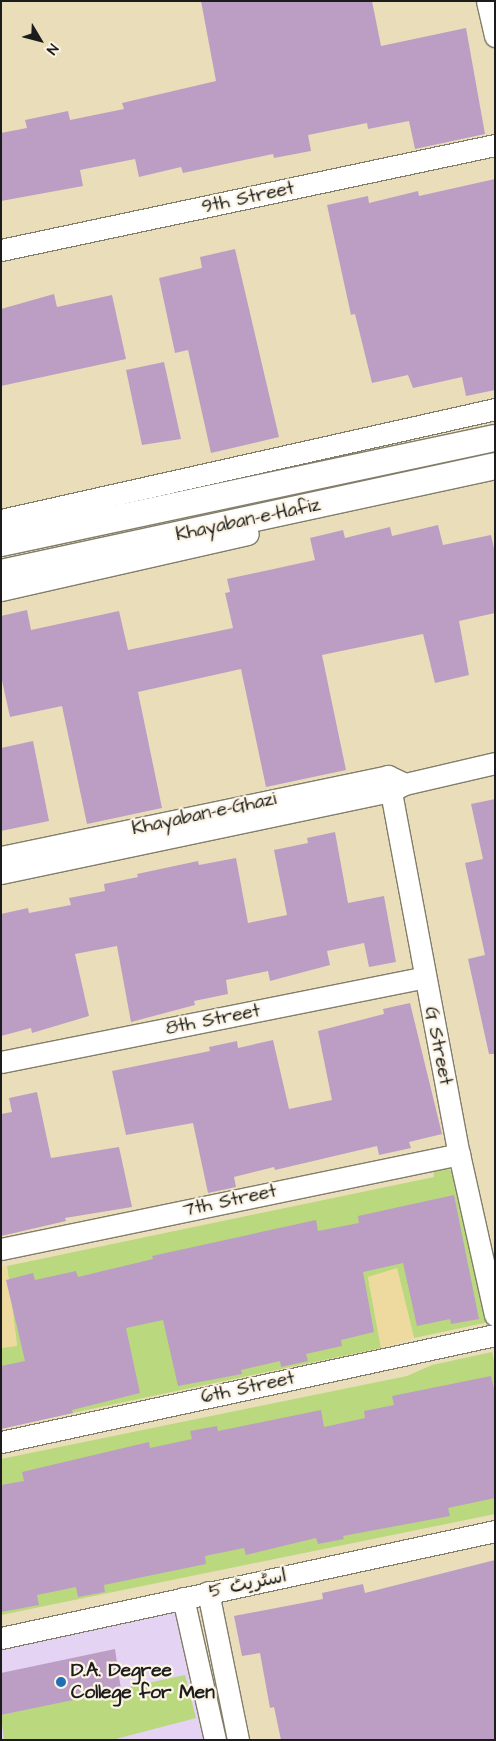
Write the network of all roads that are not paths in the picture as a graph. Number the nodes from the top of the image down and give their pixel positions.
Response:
1 (487, 1) edge
2 (495, 36) edge
3 (495, 145) edge
4 (1, 250) edge
5 (495, 409) edge
6 (495, 438) edge
7 (495, 466) edge
8 (1, 520) edge
9 (106, 522) junction
10 (248, 534) dead end
11 (1, 543) edge
12 (112, 550) junction
13 (1, 573) edge
14 (1, 590) edge
15 (495, 763) edge
16 (395, 784) junction
17 (1, 857) edge
18 (1, 873) edge
19 (425, 977) junction
20 (1, 1062) edge
21 (459, 1154) junction
22 (1, 1249) edge
23 (495, 1315) edge
24 (495, 1335) edge
25 (1, 1442) edge
26 (495, 1531) edge
27 (208, 1592) junction
28 (183, 1598) junction
29 (1, 1638) edge
30 (215, 1740) edge
31 (238, 1740) edge

1 - 2 street
3 - 4 street, 9th Street
5 - 8 street
6 - 9 main road, Khayaban-e-Hafiz
7 - 12 main road, Khayaban-e-Hafiz
9 - 11 main road, Khayaban-e-Hafiz
9 - 12 main road
10 - 14 street
12 - 13 main road, Khayaban-e-Hafiz
15 - 16 street, Khayaban-e-Ghazi
16 - 17 street, Khayaban-e-Ghazi
16 - 18 street, Khayaban-e-Ghazi
16 - 19 street, G Street
19 - 20 street, 8th Street
19 - 21 street, G Street
21 - 22 street, 7th Street
21 - 23 street, G Street
24 - 25 street, 6th Street
26 - 27 street, اسٹریٹ 5
27 - 28 street, اسٹریٹ 5
27 - 31 street
28 - 29 street, اسٹریٹ 5
28 - 30 street

